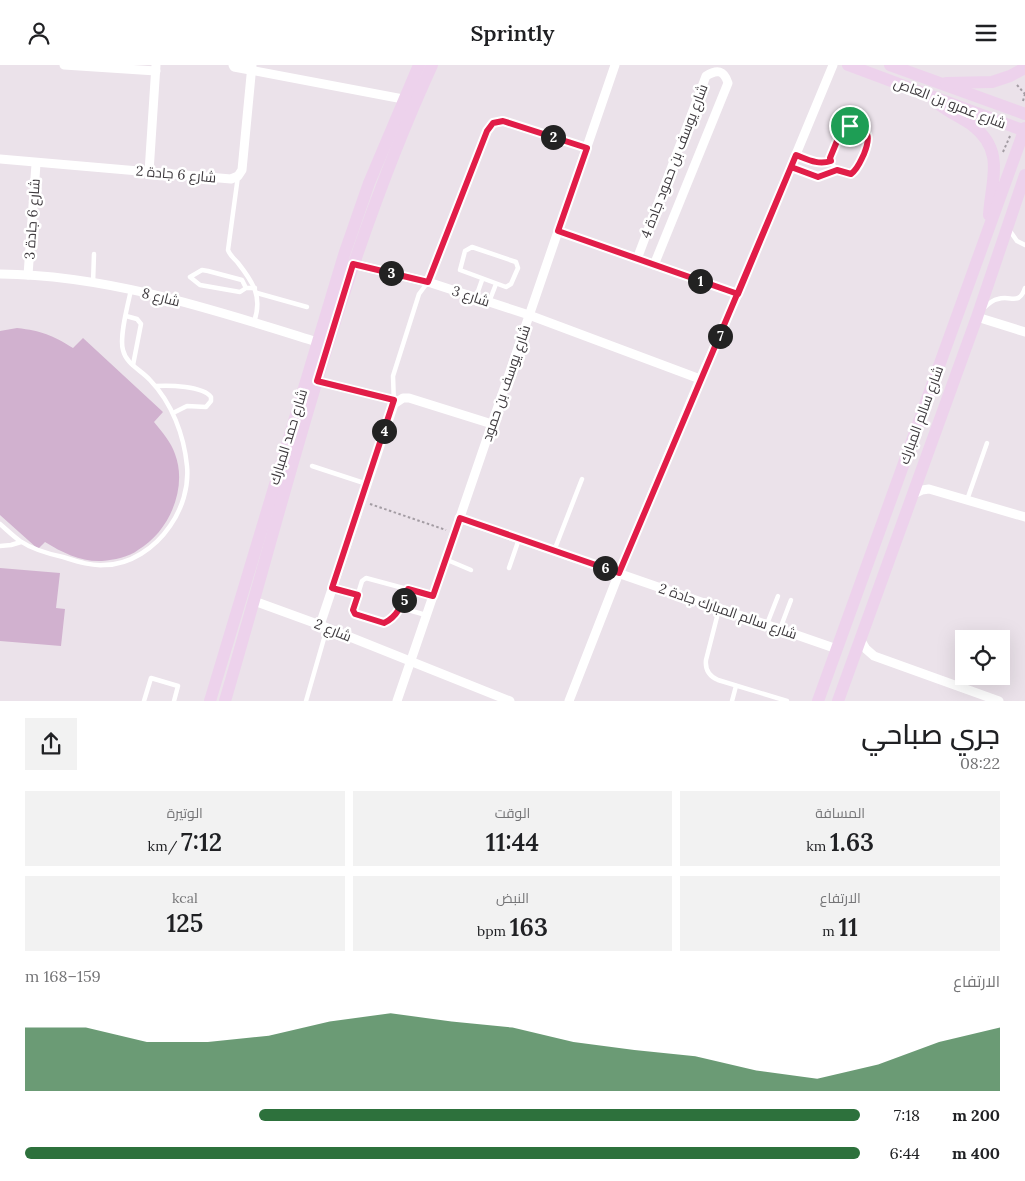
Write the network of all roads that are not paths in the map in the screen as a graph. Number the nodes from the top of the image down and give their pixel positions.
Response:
1 (64, 65) edge
2 (233, 65) edge
3 (419, 65) edge
4 (432, 65) edge
5 (614, 65) edge
6 (833, 65) edge
7 (848, 65) edge
8 (890, 65) edge
9 (156, 68) edge
10 (252, 68) edge
11 (1025, 68) edge
12 (942, 84) junction
13 (929, 95) junction
14 (403, 99) junction
15 (1025, 114) edge
16 (1025, 130) edge
17 (587, 148) junction
18 (796, 155) junction
19 (0, 159) edge
20 (831, 161) junction
21 (36, 163) junction
22 (791, 167) junction
23 (837, 170) junction
24 (150, 172) junction
25 (1025, 175) edge
26 (238, 176) junction
27 (1021, 194) edge
28 (1008, 225) junction
29 (989, 229) junction
30 (558, 231) junction
31 (1025, 245) edge
32 (94, 254) dead end
33 (637, 259) junction
34 (353, 264) junction
35 (654, 265) junction
36 (0, 274) edge
37 (28, 275) junction
38 (482, 280) junction
39 (428, 282) junction
40 (93, 283) junction
41 (496, 285) junction
42 (246, 288) junction
43 (1025, 288) edge
44 (131, 289) junction
45 (256, 291) junction
46 (738, 294) junction
47 (476, 298) junction
48 (489, 302) junction
49 (307, 307) dead end
50 (978, 314) junction
51 (529, 315) junction
52 (126, 316) junction
53 (254, 322) junction
54 (1025, 332) edge
55 (317, 342) junction
56 (133, 365) junction
57 (700, 379) junction
58 (156, 386) junction
59 (394, 402) junction
60 (173, 413) junction
61 (492, 425) junction
62 (987, 443) dead end
63 (312, 466) dead end
64 (582, 479) dead end
65 (367, 484) junction
66 (912, 495) junction
67 (967, 500) junction
68 (1025, 517) edge
69 (460, 518) junction
70 (0, 524) edge
71 (519, 539) junction
72 (21, 542) junction
73 (0, 546) edge
74 (554, 551) junction
75 (446, 559) junction
76 (509, 568) dead end
77 (471, 570) dead end
78 (619, 573) junction
79 (332, 588) junction
80 (408, 589) junction
81 (358, 595) junction
82 (433, 596) junction
83 (778, 596) dead end
84 (791, 600) dead end
85 (254, 601) junction
86 (401, 608) junction
87 (720, 608) junction
88 (426, 615) junction
89 (767, 624) junction
90 (324, 626) junction
91 (780, 629) junction
92 (860, 639) junction
93 (837, 649) junction
94 (410, 662) junction
95 (826, 678) junction
96 (843, 685) junction
97 (736, 686) junction
98 (144, 701) edge
99 (174, 701) edge
100 (210, 701) edge
101 (225, 701) edge
102 (306, 701) edge
103 (397, 701) edge
104 (510, 701) edge
105 (568, 701) edge
106 (732, 701) edge
107 (787, 701) edge
108 (819, 701) edge
109 (831, 701) edge
110 (838, 701) edge
111 (999, 701) edge

1 - 9 street
2 - 10 street
3 - 14 main road, شارع حمد المبارك
4 - 34 main road, شارع حمد المبارك
5 - 17 street, شارع يوسف بن حمود
6 - 18 street
7 - 13 main road, شارع عمرو بن العاص
8 - 12 main road, شارع عمرو بن العاص
9 - 24 street
10 - 14 street
10 - 26 street
11 - 12 main road
12 - 15 main road, شارع عمرو بن العاص
13 - 16 main road, شارع عمرو بن العاص
13 - 29 main road
14 - 55 main road, شارع حمد المبارك
16 - 29 main road, شارع سالم المبارك
17 - 30 street, شارع يوسف بن حمود
17 - 39 street
18 - 20 lane
18 - 22 street
19 - 21 street, شارع 6 جادة 2
20 - 23 lane
20 - 23 lane
21 - 24 street, شارع 6 جادة 2
21 - 37 street, شارع 6 جادة 3
22 - 23 lane
22 - 46 street
24 - 26 street, شارع 6 جادة 2
25 - 27 main road, شارع سالم المبارك
26 - 45 lane
27 - 28 main road, شارع سالم المبارك
28 - 31 lane
28 - 50 main road, شارع سالم المبارك
29 - 93 main road, شارع سالم المبارك
30 - 33 street
30 - 51 street, شارع يوسف بن حمود
32 - 40 lane
33 - 35 street
33 - 35 street, شارع يوسف بن حمود جادة 4
34 - 39 street, شارع 3
34 - 85 main road, شارع حمد المبارك
35 - 46 street
36 - 37 street, شارع 8
37 - 40 street, شارع 8
38 - 41 lane
38 - 41 lane
38 - 47 lane
39 - 47 street, شارع 3
39 - 59 lane
40 - 44 street, شارع 8
41 - 48 lane
42 - 42 lane
42 - 45 lane
43 - 50 lane
44 - 52 lane
44 - 53 street, شارع 8
45 - 49 lane
45 - 53 lane
46 - 57 street
47 - 48 street, شارع 3
48 - 51 street, شارع 3
50 - 54 street
50 - 66 main road, شارع سالم المبارك
51 - 57 street, شارع 3
51 - 61 street, شارع يوسف بن حمود
52 - 56 lane
52 - 56 lane
53 - 55 street, شارع 8
55 - 100 main road, شارع حمد المبارك
56 - 58 lane
57 - 78 street
58 - 60 lane
58 - 60 lane
59 - 61 street
59 - 65 street
60 - 72 lane
61 - 69 street, شارع يوسف بن حمود
62 - 67 lane
63 - 65 lane
64 - 74 lane
65 - 79 street
66 - 67 street
66 - 92 main road, شارع سالم المبارك
67 - 68 street
69 - 71 street, شارع سالم المبارك جادة 2
69 - 75 street, شارع يوسف بن حمود
70 - 72 lane
71 - 74 street, شارع سالم المبارك جادة 2
71 - 76 lane
72 - 73 lane
74 - 78 street, شارع سالم المبارك جادة 2
75 - 77 lane
75 - 82 street, شارع يوسف بن حمود
78 - 87 street, شارع سالم المبارك جادة 2
78 - 105 street
79 - 81 lane
79 - 90 street
80 - 81 lane
80 - 82 lane
80 - 86 lane
81 - 86 lane
82 - 88 street, شارع يوسف بن حمود
83 - 89 lane
84 - 91 lane
85 - 90 street, شارع 2
85 - 101 main road, شارع حمد المبارك
86 - 88 lane
87 - 89 street, شارع سالم المبارك جادة 2
87 - 97 lane
88 - 94 street, شارع يوسف بن حمود
89 - 91 street, شارع سالم المبارك جادة 2
90 - 94 street, شارع 2
90 - 102 lane
91 - 93 street, شارع سالم المبارك جادة 2
92 - 96 main road, شارع سالم المبارك
92 - 111 street
93 - 95 main road, شارع سالم المبارك
94 - 103 street, شارع يوسف بن حمود
94 - 104 street, شارع 2
95 - 96 main road
95 - 108 main road, شارع سالم المبارك
96 - 110 main road, شارع سالم المبارك
97 - 106 lane
97 - 107 lane
98 - 99 lane
108 - 109 main road

